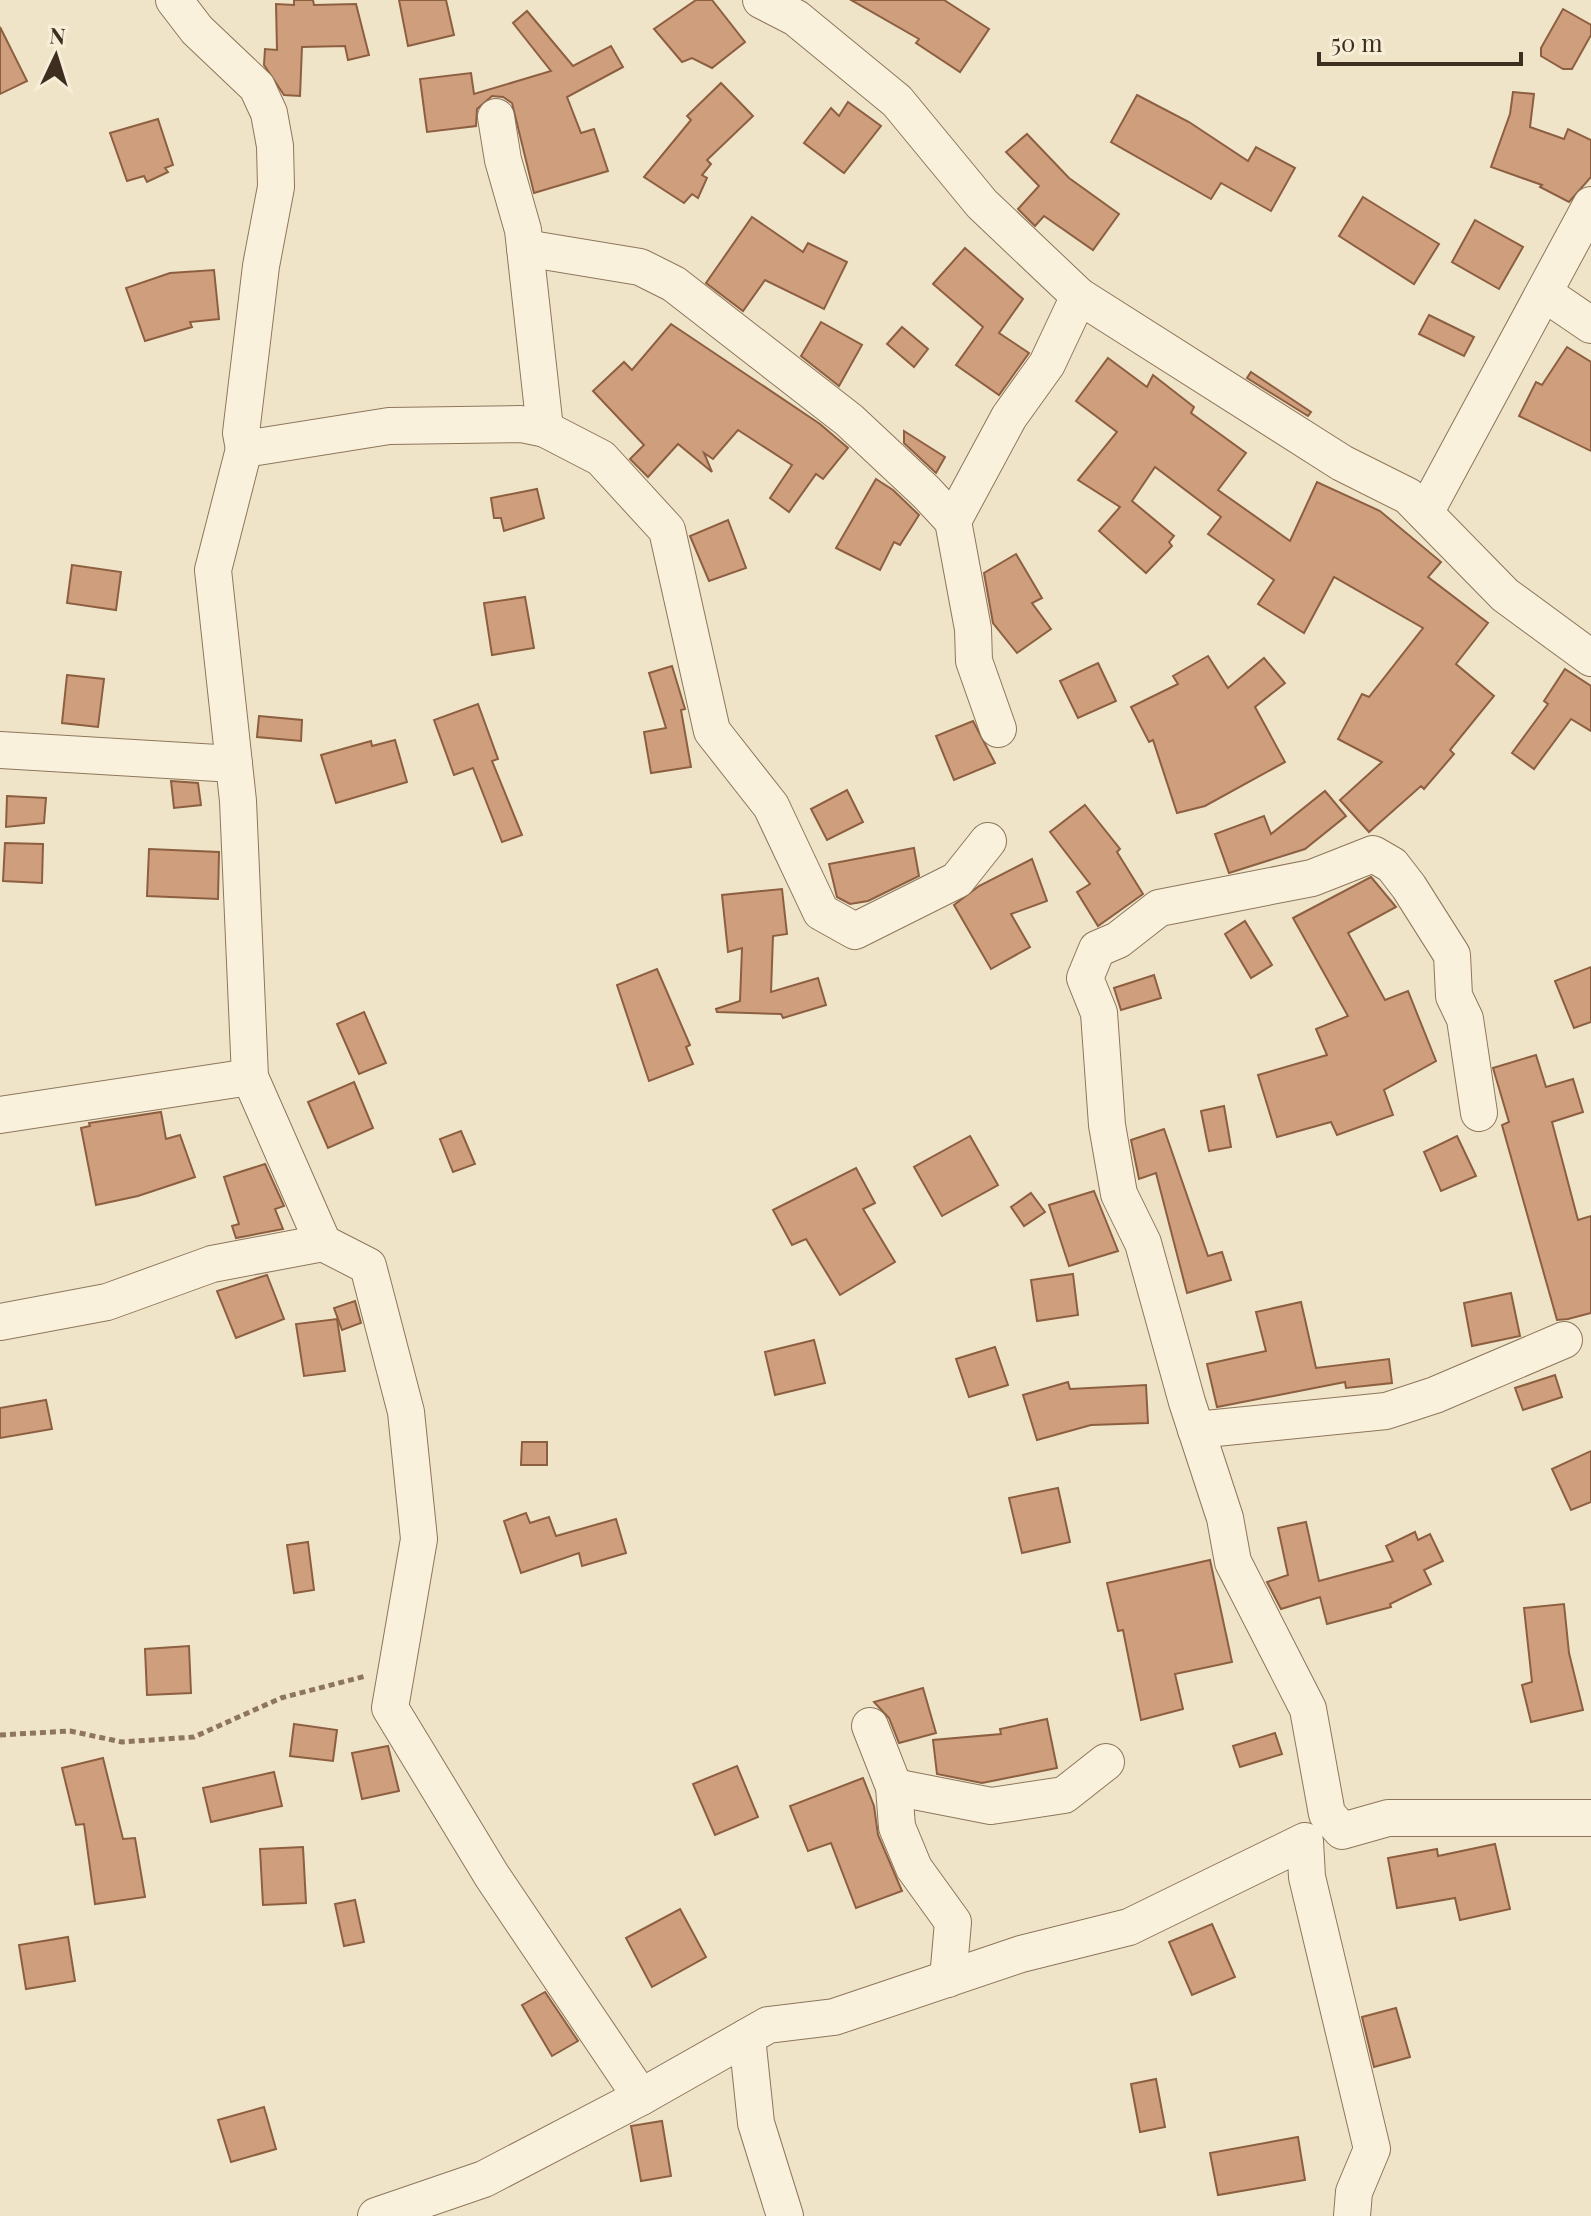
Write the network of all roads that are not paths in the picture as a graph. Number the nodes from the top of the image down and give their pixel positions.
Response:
1 (174, 0) edge
2 (761, 0) edge
3 (496, 117) dead end
4 (1591, 205) edge
5 (525, 248) junction
6 (1544, 293) junction
7 (1079, 296) junction
8 (1591, 325) edge
9 (545, 429) junction
10 (244, 449) junction
11 (1425, 513) junction
12 (953, 521) junction
13 (1591, 658) edge
14 (998, 729) dead end
15 (0, 750) edge
16 (234, 764) junction
17 (988, 841) dead end
18 (250, 1077) junction
19 (1479, 1113) dead end
20 (0, 1115) edge
21 (323, 1243) junction
22 (0, 1322) edge
23 (1564, 1340) dead end
24 (1196, 1430) junction
25 (870, 1726) dead end
26 (1106, 1762) dead end
27 (894, 1787) junction
28 (1591, 1818) edge
29 (1316, 1828) junction
30 (948, 1979) junction
31 (747, 2037) junction
32 (641, 2097) junction
33 (376, 2216) edge
34 (785, 2216) edge
35 (1352, 2216) edge

1 - 10 street
2 - 7 street
3 - 5 street
4 - 6 street
5 - 9 street
5 - 12 street
6 - 8 street
6 - 11 street
7 - 11 street
7 - 12 street
9 - 10 street
9 - 17 street
10 - 16 street
11 - 13 street
12 - 14 street
15 - 16 street
16 - 18 street
18 - 20 street
18 - 21 street
19 - 24 street
21 - 22 street
21 - 32 street
23 - 24 street
24 - 29 street
25 - 27 street
26 - 27 street
27 - 30 street
28 - 29 street
29 - 30 street
29 - 35 street
30 - 31 street
31 - 32 street
31 - 34 street
32 - 33 street

